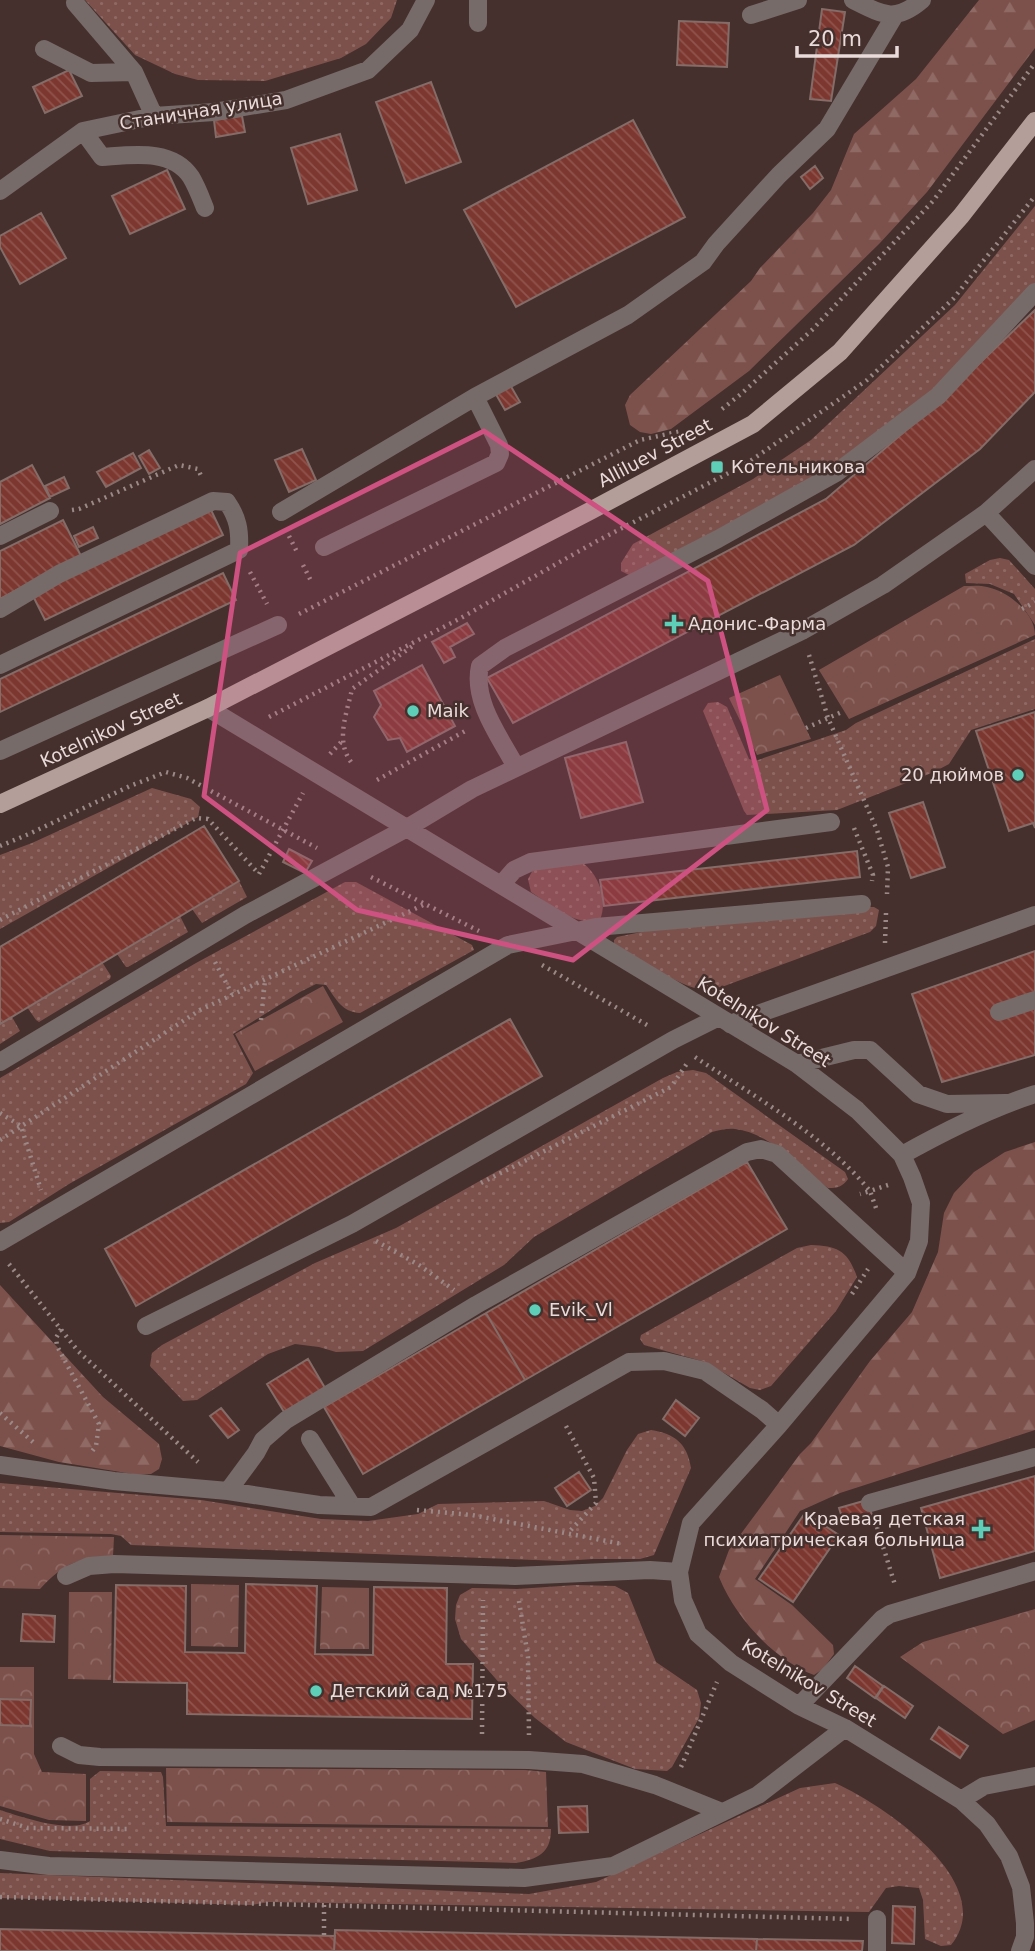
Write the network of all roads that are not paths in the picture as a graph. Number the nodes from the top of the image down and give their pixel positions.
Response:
1 (426, 0) edge
2 (478, 0) edge
3 (798, 0) edge
4 (853, 0) edge
5 (922, 0) edge
6 (75, 3) dead end
7 (751, 15) dead end
8 (895, 15) junction
9 (478, 23) dead end
10 (44, 49) dead end
11 (134, 72) junction
12 (154, 116) junction
13 (1035, 121) edge
14 (83, 131) junction
15 (0, 191) edge
16 (205, 208) dead end
17 (1035, 292) edge
18 (475, 397) junction
19 (1035, 469) edge
20 (50, 511) road end
21 (281, 512) road end
22 (986, 513) junction
23 (0, 536) edge
24 (324, 547) dead end
25 (1035, 566) edge
26 (0, 609) edge
27 (278, 625) dead end
28 (0, 665) edge
29 (208, 708) junction
30 (0, 751) edge
31 (516, 767) junction
32 (0, 804) edge
33 (831, 822) road end
34 (407, 828) junction
35 (501, 885) junction
36 (862, 904) road end
37 (1035, 915) edge
38 (578, 932) junction
39 (1035, 1000) edge
40 (999, 1012) dead end
41 (724, 1020) junction
42 (0, 1062) edge
43 (797, 1064) junction
44 (1035, 1094) edge
45 (1006, 1103) junction
46 (902, 1156) junction
47 (0, 1242) edge
48 (907, 1273) junction
49 (146, 1326) dead end
50 (779, 1425) junction
51 (310, 1439) dead end
52 (1035, 1457) edge
53 (0, 1465) edge
54 (228, 1491) junction
55 (870, 1503) road end
56 (352, 1506) junction
57 (679, 1572) junction
58 (1035, 1572) edge
59 (66, 1576) dead end
60 (799, 1706) junction
61 (845, 1728) junction
62 (61, 1746) dead end
63 (1035, 1776) edge
64 (961, 1800) junction
65 (722, 1812) junction
66 (0, 1860) edge
67 (1028, 1885) edge
68 (877, 1919) road end
69 (1027, 1942) edge
70 (877, 1951) edge

1 - 12 street, Станичная улица
2 - 9 street
3 - 7 street
4 - 8 street
5 - 8 street
6 - 11 street
8 - 18 street
10 - 11 street
11 - 12 street
12 - 14 street, Станичная улица
13 - 29 main road, Alliluev Street
14 - 15 street, Станичная улица
14 - 16 street
17 - 31 street
18 - 21 street
18 - 24 street
19 - 22 street
20 - 23 street
22 - 25 street
22 - 31 street
26 - 28 street
27 - 30 street
29 - 32 main road, Kotelnikov Street
29 - 34 street, Kotelnikov Street
31 - 34 street
33 - 35 street
34 - 35 street, Kotelnikov Street
34 - 42 street
35 - 38 street, Kotelnikov Street
36 - 38 street
37 - 41 street
38 - 41 street, Kotelnikov Street
38 - 47 street
39 - 40 street
41 - 43 street, Kotelnikov Street
41 - 49 street
43 - 45 street
43 - 46 street, Kotelnikov Street
44 - 45 street
45 - 46 street
46 - 48 street, Kotelnikov Street
48 - 50 street, Kotelnikov Street
48 - 54 street
50 - 56 street
50 - 57 street, Kotelnikov Street
51 - 56 street
52 - 55 street
53 - 54 street
54 - 56 street
57 - 59 street
57 - 60 street, Kotelnikov Street
58 - 60 street
60 - 61 street, Kotelnikov Street
61 - 64 street, Kotelnikov Street
61 - 65 street
62 - 65 street
63 - 64 street
64 - 67 street, Kotelnikov Street
65 - 66 street
67 - 69 street, Kotelnikov Street
68 - 70 street

